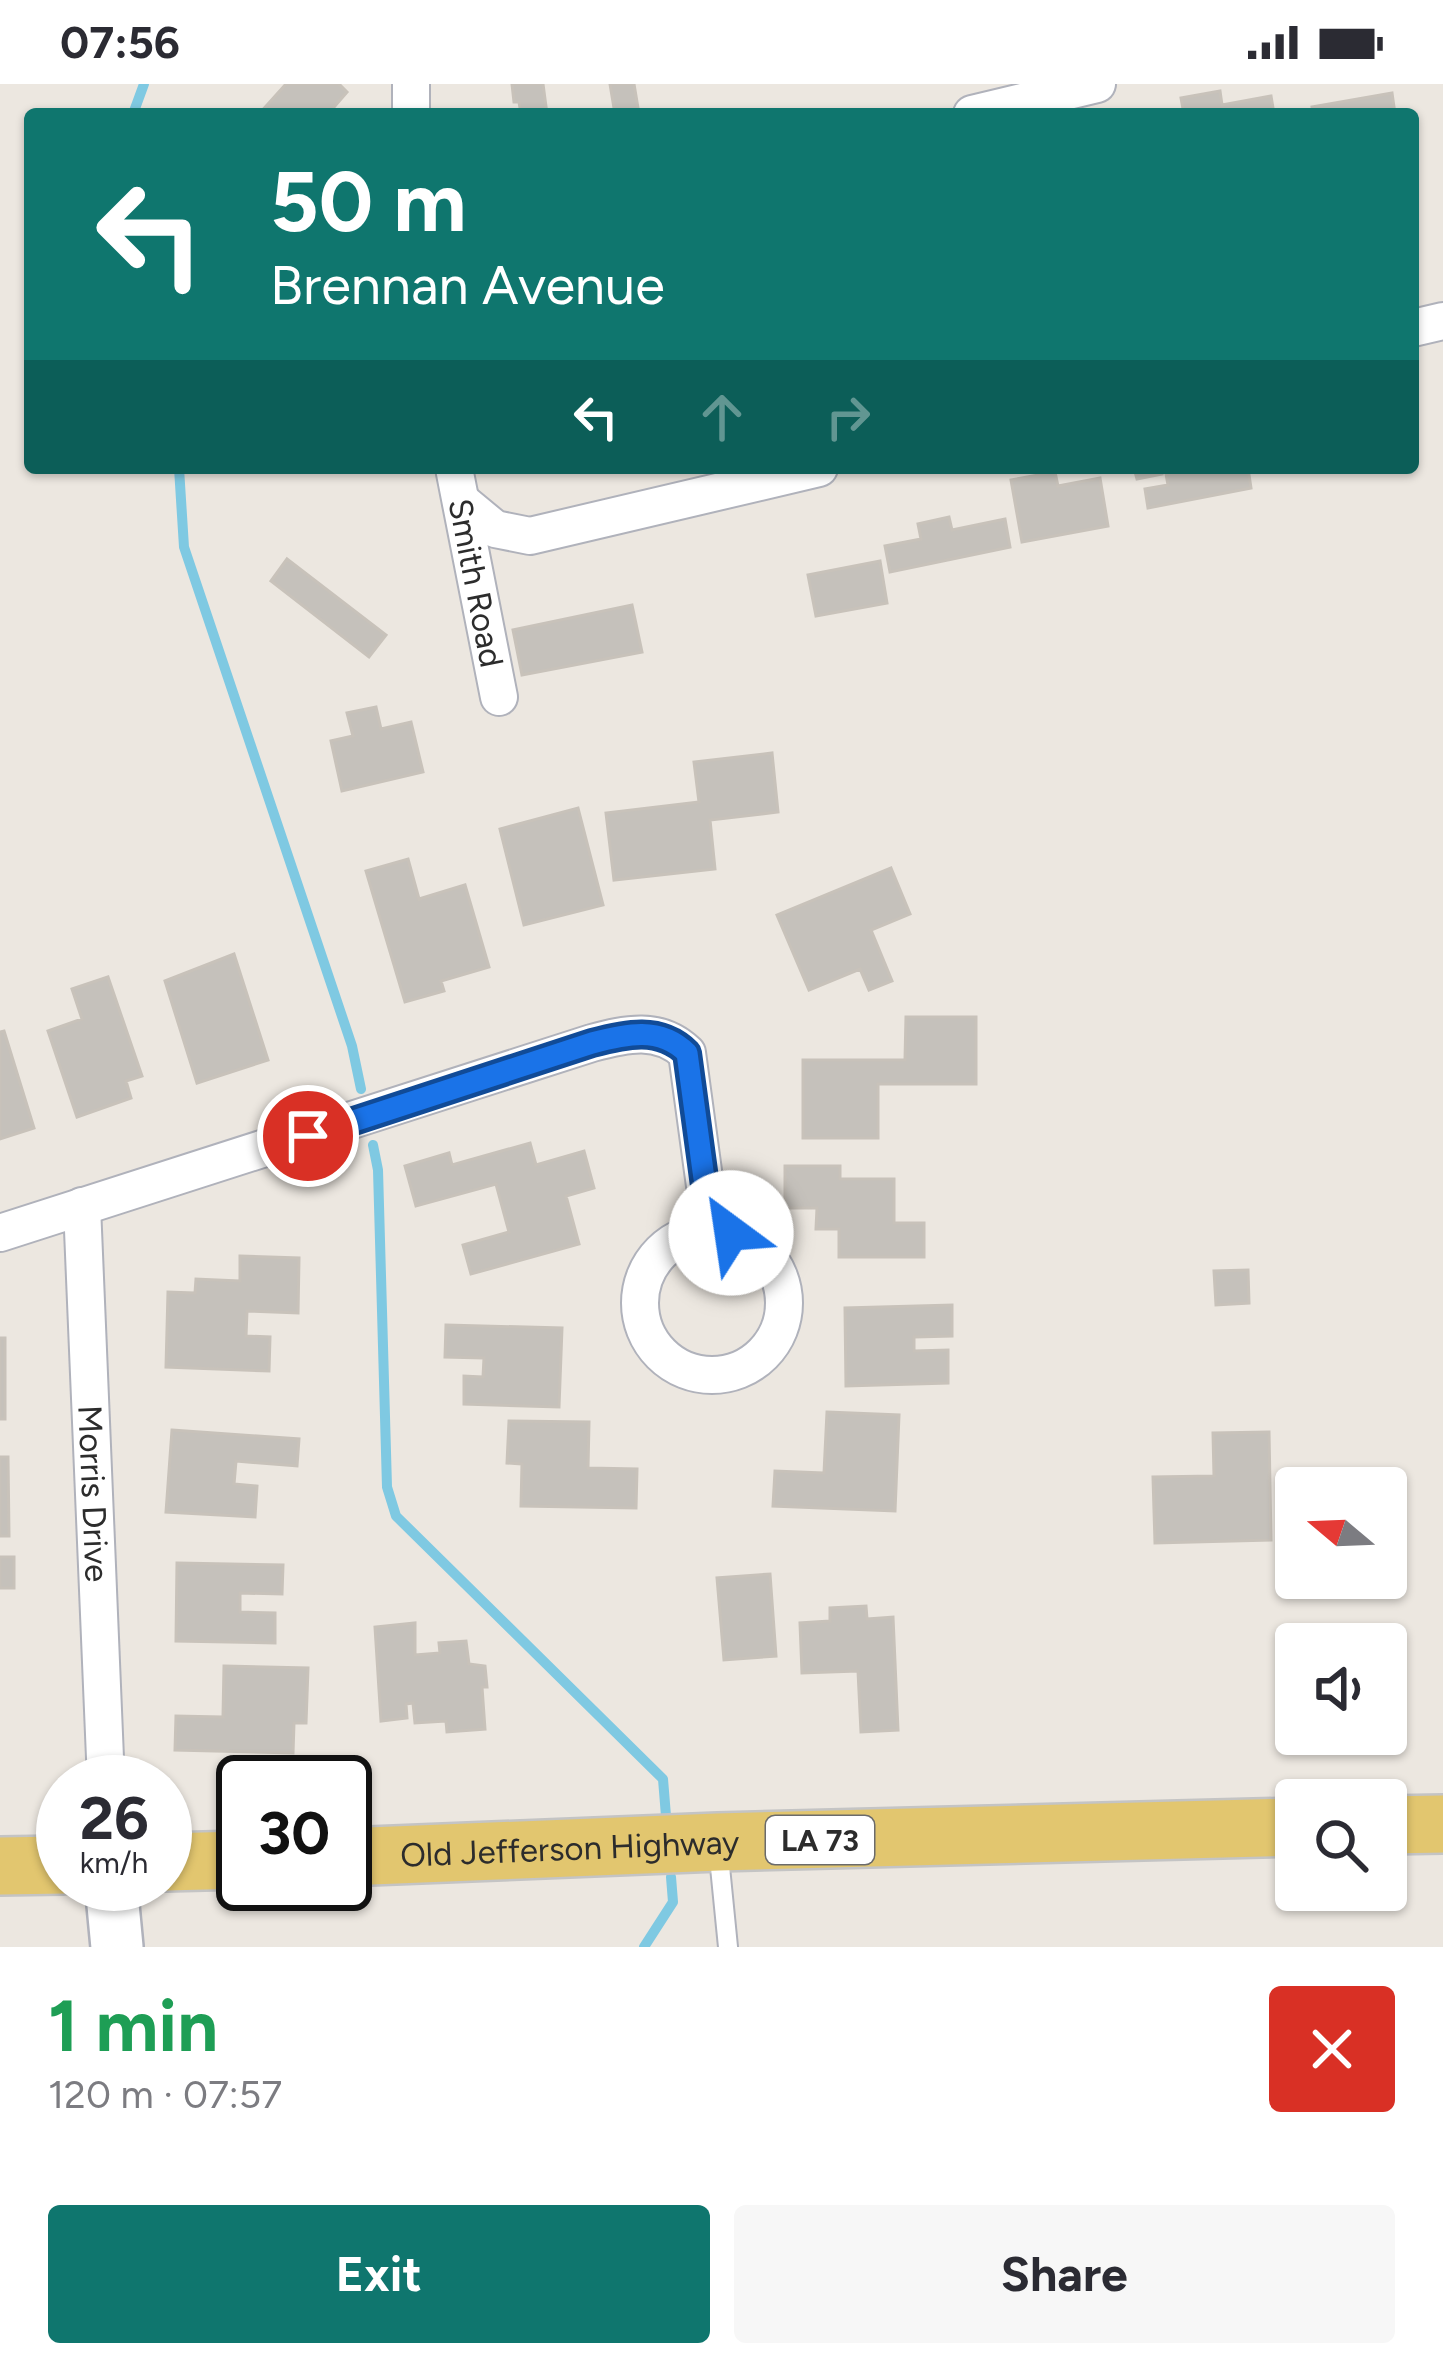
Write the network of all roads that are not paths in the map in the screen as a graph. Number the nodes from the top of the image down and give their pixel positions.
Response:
1 (1097, 84) edge
2 (997, 108) edge
3 (794, 474) edge
4 (457, 485) edge
5 (499, 698) dead end
6 (82, 1206) junction
7 (711, 1230) junction
8 (0, 1232) edge
9 (105, 1755) edge
10 (1443, 1824) edge
11 (1407, 1825) edge
12 (1275, 1828) edge
13 (718, 1842) junction
14 (372, 1856) edge
15 (36, 1865) edge
16 (0, 1866) edge
17 (114, 1911) edge
18 (117, 1947) edge
19 (728, 1947) edge

1 - 2 street
3 - 4 street
4 - 5 street, Smith Road
6 - 7 street
6 - 8 street
6 - 9 street, Morris Drive
7 - 7 street
10 - 11 main road
12 - 13 main road, Old Jefferson Highway / LA 73
13 - 14 main road, Old Jefferson Highway / LA 73
13 - 19 lane
15 - 16 main road
17 - 18 main road

